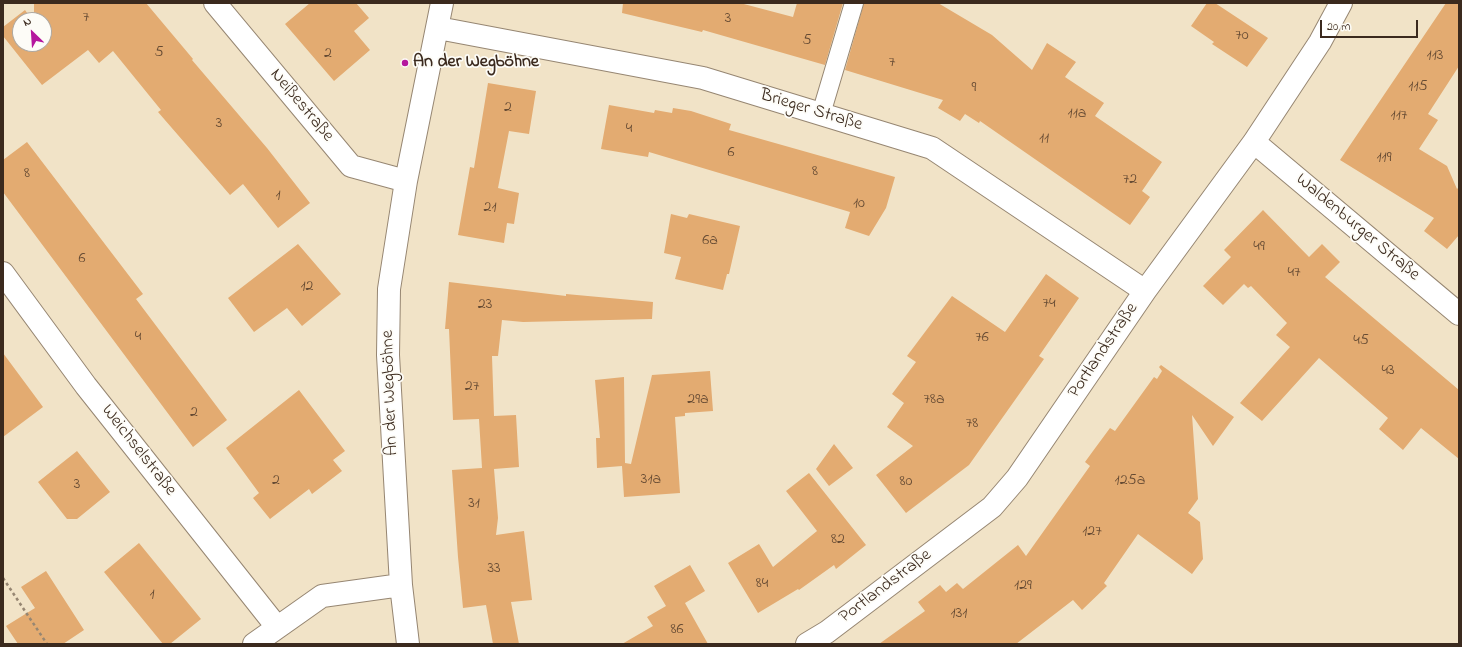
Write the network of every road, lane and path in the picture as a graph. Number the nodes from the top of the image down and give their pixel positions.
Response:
1 (215, 3) edge
2 (442, 3) edge
3 (854, 3) edge
4 (1341, 3) edge
5 (438, 28) junction
6 (821, 114) junction
7 (1254, 142) junction
8 (406, 181) junction
9 (3, 273) edge
10 (1145, 291) junction
11 (1459, 314) edge
12 (3, 578) edge
13 (401, 585) junction
14 (277, 627) junction
15 (48, 644) edge
16 (254, 644) edge
17 (408, 644) edge
18 (807, 644) edge

1 - 8 street, Neißestraße
2 - 5 street, An der Wegböhne
3 - 6 lane
4 - 7 street, Portlandstraße
5 - 6 street, Brieger Straße
5 - 8 street, An der Wegböhne
6 - 10 street, Brieger Straße
7 - 10 street, Portlandstraße
7 - 11 street, Waldenburger Straße
8 - 13 street, An der Wegböhne
9 - 14 street, Weichselstraße
10 - 18 street, Portlandstraße
12 - 15 path
13 - 14 street
13 - 17 street, An der Wegböhne
14 - 16 street

